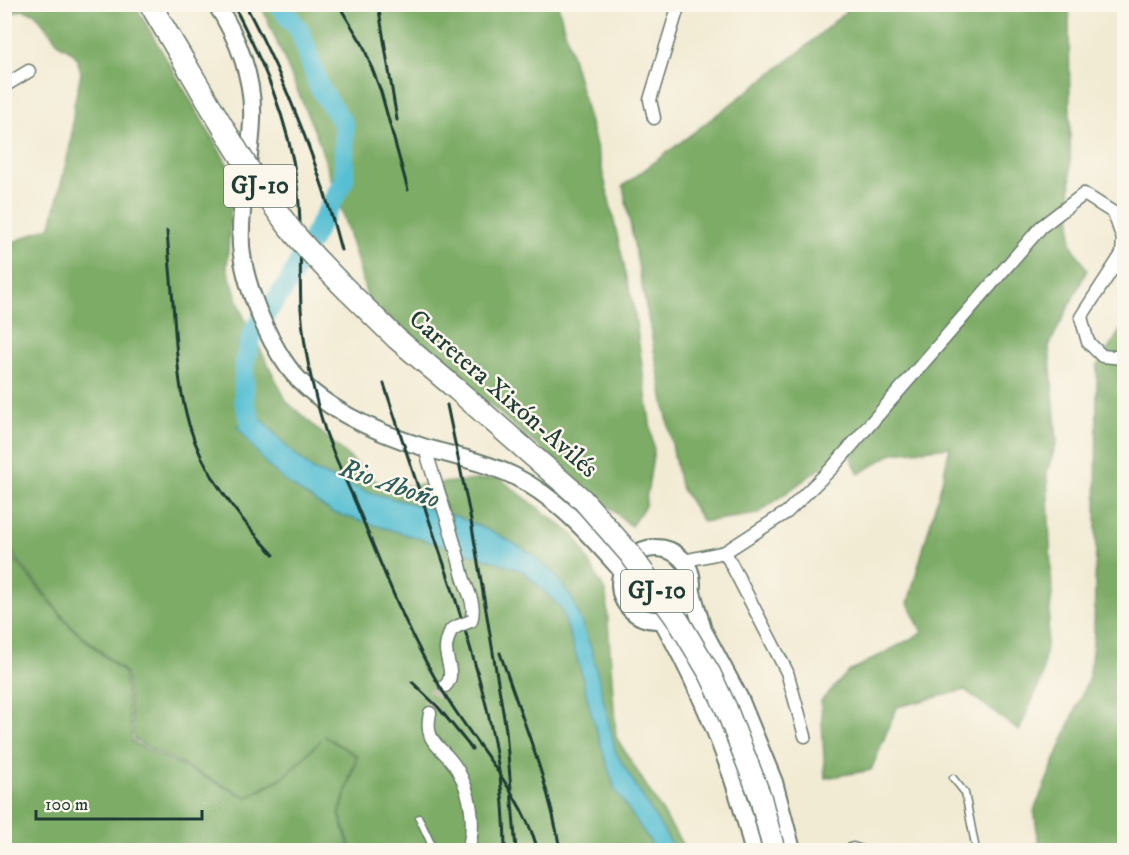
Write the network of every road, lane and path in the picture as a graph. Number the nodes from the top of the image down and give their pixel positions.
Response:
1 (150, 4) edge
2 (216, 4) edge
3 (679, 4) edge
4 (30, 71) dead end
5 (4, 86) edge
6 (654, 118) dead end
7 (1125, 358) edge
8 (425, 448) junction
9 (725, 552) junction
10 (683, 561) junction
11 (622, 571) junction
12 (692, 592) junction
13 (662, 620) junction
14 (446, 686) tunnel mouth
15 (430, 714) tunnel mouth
16 (805, 736) dead end
17 (953, 778) dead end
18 (419, 818) dead end
19 (434, 850) edge
20 (468, 850) edge
21 (753, 850) edge
22 (774, 850) edge
23 (792, 850) edge
24 (843, 850) edge
25 (866, 850) edge
26 (976, 850) edge

1 - 22 highway, Carretera Xixón-Avilés / GJ-10, bridge
2 - 8 street
3 - 6 street
4 - 5 street
7 - 9 street
8 - 11 street
8 - 14 street, bridge
9 - 10 street
9 - 16 street
10 - 11 street
10 - 12 street
11 - 13 street
12 - 13 street
12 - 23 street
13 - 21 street
15 - 20 street
17 - 26 lane
18 - 19 lane
24 - 25 lane

